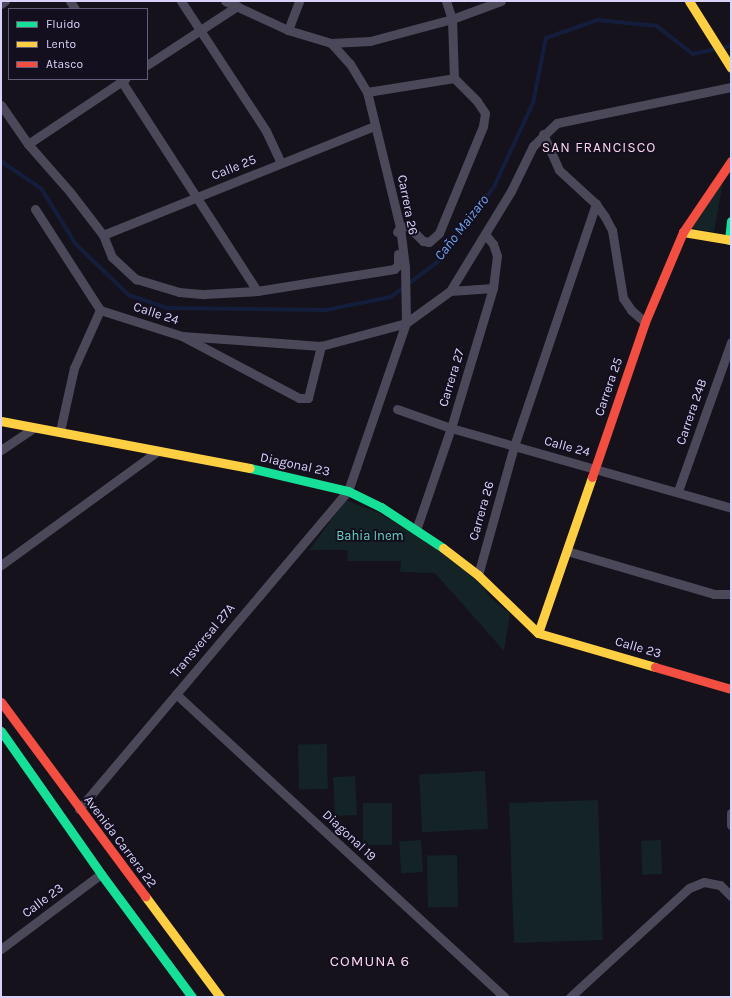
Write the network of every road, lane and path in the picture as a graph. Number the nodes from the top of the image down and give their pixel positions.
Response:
1 (5, 1) edge
2 (181, 1) edge
3 (225, 1) edge
4 (299, 1) edge
5 (446, 1) edge
6 (501, 1) edge
7 (689, 1) edge
8 (1, 4) edge
9 (237, 6) junction
10 (452, 20) junction
11 (200, 29) junction
12 (288, 30) junction
13 (331, 43) junction
14 (148, 63) edge
15 (731, 68) edge
16 (454, 78) junction
17 (122, 80) edge
18 (731, 87) edge
19 (367, 92) junction
20 (1, 105) edge
21 (374, 126) junction
22 (543, 134) junction
23 (28, 144) junction
24 (731, 162) edge
25 (281, 163) junction
26 (196, 198) junction
27 (596, 204) junction
28 (35, 209) dead end
29 (731, 221) edge
30 (400, 227) junction
31 (683, 232) junction
32 (486, 234) junction
33 (103, 235) junction
34 (730, 240) edge
35 (493, 288) junction
36 (258, 291) junction
37 (450, 291) junction
38 (100, 310) junction
39 (645, 322) junction
40 (406, 323) junction
41 (182, 336) junction
42 (731, 342) edge
43 (321, 346) junction
44 (397, 409) dead end
45 (1, 421) edge
46 (34, 428) junction
47 (451, 428) junction
48 (60, 431) junction
49 (514, 446) junction
50 (1, 450) edge
51 (158, 451) junction
52 (595, 468) junction
53 (348, 491) junction
54 (678, 491) junction
55 (731, 508) edge
56 (416, 530) junction
57 (567, 551) junction
58 (1, 565) edge
59 (478, 575) junction
60 (731, 594) edge
61 (538, 633) junction
62 (731, 689) edge
63 (176, 694) junction
64 (1, 702) edge
65 (1, 732) edge
66 (79, 808) junction
67 (731, 813) edge
68 (731, 824) edge
69 (101, 874) junction
70 (731, 896) edge
71 (1, 949) edge
72 (192, 997) edge
73 (220, 997) edge
74 (504, 997) edge
75 (570, 997) edge

1 - 8 street
2 - 11 street
3 - 9 street
4 - 12 street
5 - 10 street
6 - 10 street
7 - 15 street
9 - 11 street
9 - 12 street
10 - 13 street
10 - 16 street
11 - 14 street
11 - 25 street
12 - 13 street
13 - 19 street, Carrera 26
16 - 19 street
16 - 30 street
17 - 23 street
17 - 26 street
18 - 22 street
19 - 21 street, Carrera 26
20 - 23 street, Calle 24
21 - 25 street, Calle 25
21 - 30 street, Carrera 26
22 - 27 street
22 - 32 street
23 - 33 street, Calle 24
24 - 31 street, Carrera 25
25 - 26 street, Calle 25
26 - 33 street, Calle 25
26 - 36 street
27 - 39 street
27 - 49 street, Carrera 26
28 - 38 street
29 - 34 street
30 - 36 street, Calle 24
30 - 40 street, Carrera 26
31 - 34 street
31 - 39 street, Carrera 25
32 - 35 street, Carrera 27
32 - 37 street
33 - 36 street, Calle 24
35 - 37 street
35 - 47 street, Carrera 27
37 - 40 street
38 - 41 street, Calle 24
38 - 48 street
39 - 52 street, Carrera 25
40 - 43 street
40 - 53 street, Carrera 26
41 - 43 street
41 - 43 street, Calle 24
42 - 54 street, Carrera 24B
44 - 47 street, Calle 24
45 - 46 street, Diagonal 23
46 - 48 street, Diagonal 23
46 - 50 street
47 - 49 street, Calle 24
47 - 56 street, Carrera 27
48 - 51 street, Diagonal 23
49 - 52 street, Calle 24
49 - 59 street, Carrera 26
51 - 53 street, Diagonal 23
51 - 58 street
52 - 54 street, Calle 24
52 - 57 street, Carrera 25
53 - 56 street, Diagonal 23
53 - 63 street, Transversal 27A
54 - 55 street, Calle 24
56 - 59 street, Diagonal 23
57 - 60 street
57 - 61 street, Carrera 25
59 - 61 street, Diagonal 23
61 - 62 street, Calle 23
63 - 66 street, Transversal 27A
63 - 74 street, Diagonal 19
64 - 66 street, Avenida Carrera 22
65 - 69 street
66 - 73 street, Avenida Carrera 22
67 - 68 street
69 - 71 street, Calle 23
69 - 72 street
70 - 75 street

